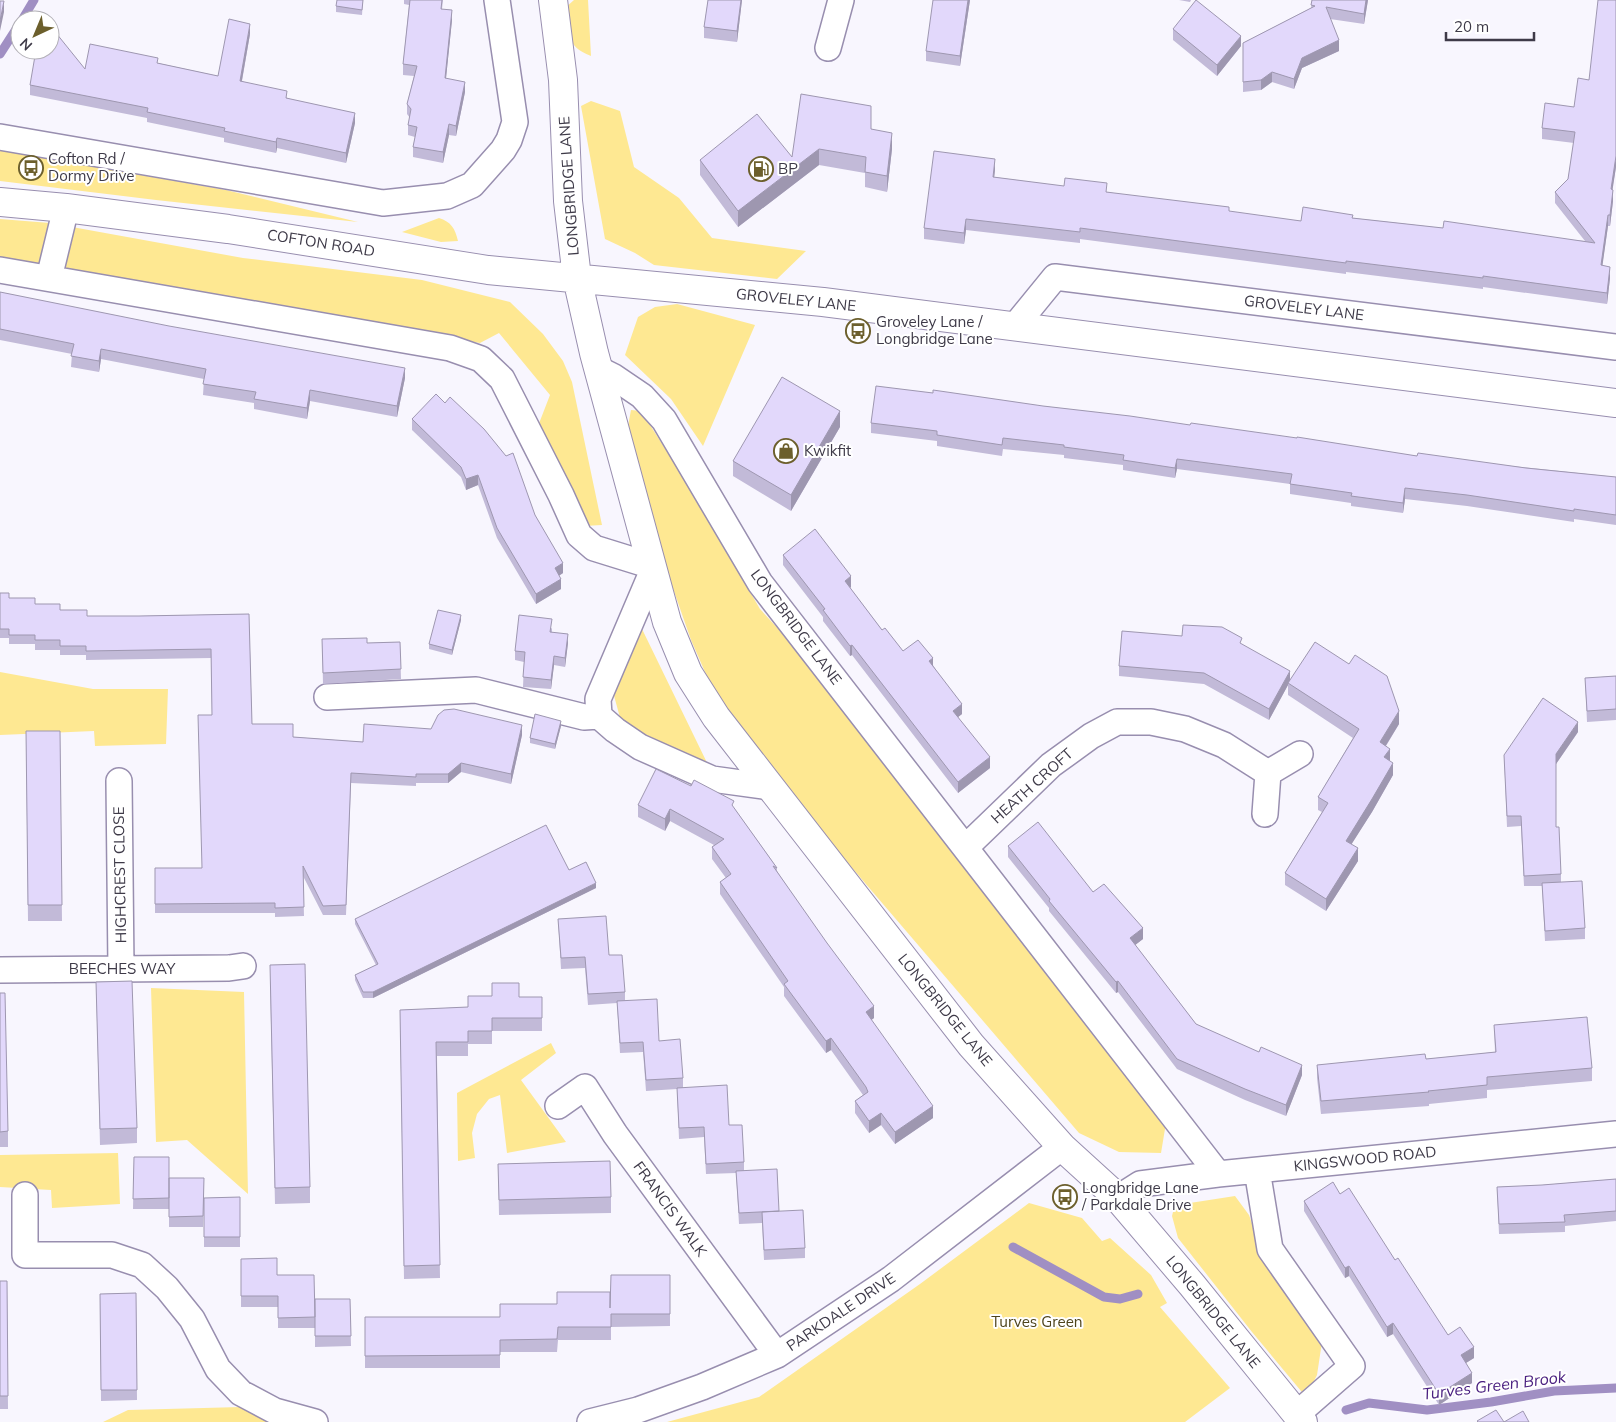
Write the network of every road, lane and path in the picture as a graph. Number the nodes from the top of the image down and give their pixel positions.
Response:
1 (497, 0) edge
2 (553, 0) edge
3 (841, 0) edge
4 (828, 48) dead end
5 (0, 137) edge
6 (0, 202) edge
7 (66, 208) junction
8 (0, 270) edge
9 (49, 278) junction
10 (577, 278) junction
11 (1016, 326) junction
12 (1616, 347) edge
13 (598, 369) junction
14 (1616, 403) edge
15 (653, 568) junction
16 (327, 697) dead end
17 (599, 716) junction
18 (1300, 754) dead end
19 (1268, 773) junction
20 (119, 781) dead end
21 (770, 787) junction
22 (1265, 814) dead end
23 (966, 847) junction
24 (243, 966) dead end
25 (121, 969) junction
26 (0, 970) edge
27 (558, 1106) dead end
28 (1616, 1134) edge
29 (1062, 1147) junction
30 (1257, 1170) junction
31 (1218, 1174) junction
32 (25, 1195) dead end
33 (1118, 1198) junction
34 (777, 1355) junction
35 (1300, 1418) edge
36 (315, 1422) edge
37 (590, 1422) edge

1 - 5 street
2 - 10 street, LONGBRIDGE LANE
3 - 4 street
6 - 7 street, COFTON ROAD
7 - 9 street
7 - 10 street, COFTON ROAD
8 - 9 street
9 - 15 street
10 - 11 street, GROVELEY LANE
10 - 13 street, LONGBRIDGE LANE
11 - 12 street, GROVELEY LANE
11 - 14 street, GROVELEY LANE
13 - 15 street, LONGBRIDGE LANE
13 - 23 street, LONGBRIDGE LANE
15 - 17 street
15 - 21 street, LONGBRIDGE LANE
16 - 17 street
17 - 21 street
18 - 19 street
19 - 22 street
19 - 23 street, HEATH CROFT
20 - 25 street, HIGHCREST CLOSE
21 - 29 street, LONGBRIDGE LANE
23 - 31 street, LONGBRIDGE LANE
24 - 25 street, BEECHES WAY
25 - 26 street, BEECHES WAY
27 - 34 street, FRANCIS WALK
28 - 30 street, KINGSWOOD ROAD
29 - 33 street, LONGBRIDGE LANE
29 - 34 street, PARKDALE DRIVE
30 - 31 street, KINGSWOOD ROAD
30 - 35 street, LONGBRIDGE LANE
31 - 33 street, KINGSWOOD ROAD
32 - 36 street
33 - 35 street, LONGBRIDGE LANE
34 - 37 street, PARKDALE DRIVE

